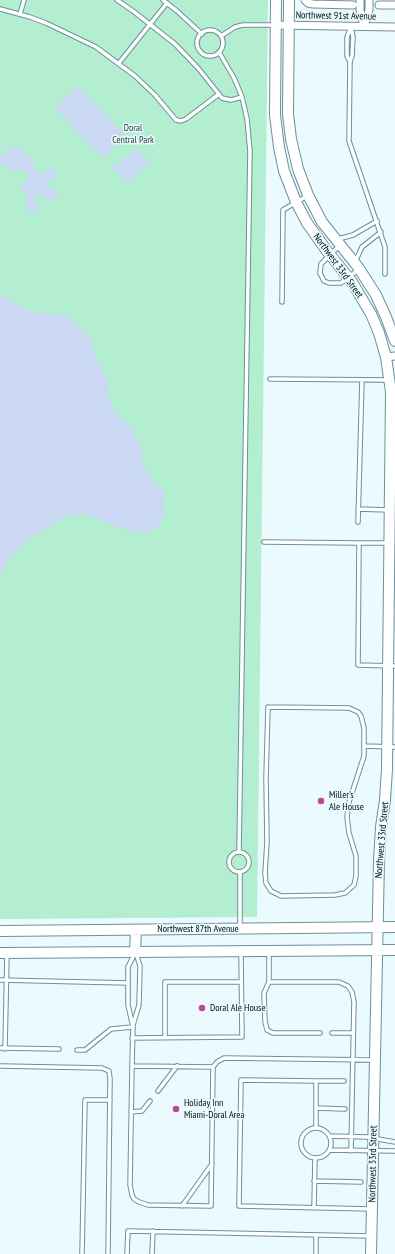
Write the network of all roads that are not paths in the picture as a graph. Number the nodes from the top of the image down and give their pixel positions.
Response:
1 (24, 0) edge
2 (116, 0) edge
3 (163, 0) edge
4 (276, 0) edge
5 (289, 0) edge
6 (305, 0) edge
7 (360, 0) edge
8 (369, 0) edge
9 (167, 3) junction
10 (353, 5) dead end
11 (379, 5) dead end
12 (395, 5) edge
13 (0, 9) edge
14 (20, 14) junction
15 (150, 24) junction
16 (276, 25) junction
17 (289, 25) junction
18 (351, 26) junction
19 (364, 26) junction
20 (395, 27) edge
21 (202, 34) junction
22 (221, 36) junction
23 (219, 52) junction
24 (119, 63) junction
25 (219, 94) junction
26 (242, 97) junction
27 (308, 195) junction
28 (296, 202) junction
29 (377, 221) junction
30 (381, 232) junction
31 (337, 243) junction
32 (330, 254) junction
33 (357, 266) junction
34 (385, 274) dead end
35 (349, 278) junction
36 (282, 302) dead end
37 (395, 341) edge
38 (390, 356) edge
39 (270, 380) dead end
40 (362, 380) junction
41 (390, 380) junction
42 (358, 509) junction
43 (390, 510) junction
44 (358, 522) dead end
45 (264, 542) dead end
46 (359, 543) junction
47 (393, 543) edge
48 (392, 666) edge
49 (364, 746) junction
50 (391, 746) edge
51 (239, 852) junction
52 (240, 872) junction
53 (378, 928) junction
54 (395, 928) edge
55 (240, 929) junction
56 (136, 930) junction
57 (0, 931) edge
58 (378, 950) junction
59 (395, 950) edge
60 (241, 951) junction
61 (269, 951) junction
62 (135, 952) junction
63 (4, 953) edge
64 (0, 980) edge
65 (6, 980) junction
66 (241, 982) junction
67 (269, 982) junction
68 (128, 983) junction
69 (133, 1027) junction
70 (320, 1033) dead end
71 (332, 1033) dead end
72 (354, 1034) junction
73 (165, 1037) junction
74 (132, 1038) junction
75 (0, 1048) edge
76 (5, 1048) junction
77 (59, 1050) dead end
78 (77, 1050) dead end
79 (354, 1059) junction
80 (375, 1060) junction
81 (0, 1066) edge
82 (132, 1066) junction
83 (177, 1066) junction
84 (213, 1067) junction
85 (316, 1081) junction
86 (344, 1081) dead end
87 (158, 1091) dead end
88 (110, 1100) junction
89 (150, 1101) dead end
90 (316, 1108) junction
91 (345, 1109) dead end
92 (131, 1112) junction
93 (316, 1128) junction
94 (329, 1136) junction
95 (352, 1136) junction
96 (374, 1137) junction
97 (395, 1142) edge
98 (329, 1150) junction
99 (351, 1151) junction
100 (373, 1151) junction
101 (395, 1151) edge
102 (315, 1158) junction
103 (212, 1163) junction
104 (314, 1181) junction
105 (361, 1182) dead end
106 (182, 1206) junction
107 (314, 1207) junction
108 (372, 1209) junction
109 (153, 1231) junction
110 (316, 1235) junction
111 (372, 1236) junction
112 (82, 1254) edge
113 (108, 1254) edge
114 (128, 1254) edge
115 (152, 1254) edge
116 (316, 1254) edge
117 (371, 1254) edge

1 - 14 lane
2 - 15 lane
3 - 9 lane
4 - 16 street, Northwest 33rd Street
5 - 17 street, Northwest 33rd Street
6 - 10 street
7 - 19 street
8 - 19 street
9 - 15 lane
9 - 21 lane
11 - 12 street
13 - 14 lane
14 - 24 lane
15 - 24 lane
15 - 25 lane
16 - 17 street, Northwest 91st Avenue
16 - 22 lane
16 - 28 street, Northwest 33rd Street
17 - 18 street, Northwest 91st Avenue
17 - 27 street, Northwest 33rd Street
18 - 19 street, Northwest 91st Avenue
18 - 29 lane
19 - 20 street, Northwest 91st Avenue
21 - 22 lane
21 - 23 lane
22 - 23 lane
23 - 26 lane
24 - 25 lane
25 - 26 lane
26 - 51 lane
27 - 28 lane
27 - 31 street, Northwest 33rd Street
28 - 32 street, Northwest 33rd Street
28 - 36 lane
29 - 30 lane
29 - 31 lane
30 - 33 lane
30 - 34 lane
31 - 32 lane
31 - 33 street, Northwest 33rd Street
32 - 35 street, Northwest 33rd Street
32 - 35 lane
33 - 35 lane
33 - 37 street, Northwest 33rd Street
35 - 38 street, Northwest 33rd Street
38 - 41 street, Northwest 33rd Street
39 - 40 lane
40 - 41 lane
40 - 42 lane
41 - 43 street, Northwest 33rd Street
42 - 43 lane
42 - 44 lane
43 - 47 street, Northwest 33rd Street
45 - 46 lane
46 - 47 lane
46 - 48 lane
47 - 48 street, Northwest 33rd Street
48 - 50 street, Northwest 33rd Street
49 - 49 lane
49 - 50 lane
50 - 53 street, Northwest 33rd Street
51 - 52 lane
51 - 52 lane
52 - 55 lane
53 - 54 street, Northwest 87th Avenue
53 - 55 street, Northwest 87th Avenue
53 - 58 street, Northwest 33rd Street
55 - 56 street, Northwest 87th Avenue
56 - 57 street, Northwest 87th Avenue
56 - 62 street
58 - 59 street
58 - 61 street
58 - 80 street, Northwest 33rd Street
60 - 61 street
60 - 62 street
60 - 66 lane
61 - 67 lane
62 - 63 street
62 - 68 lane
62 - 69 lane
63 - 65 lane
64 - 65 lane
65 - 68 lane
65 - 76 lane
66 - 73 lane
66 - 73 lane
67 - 70 lane
67 - 72 lane
68 - 69 lane
69 - 74 lane
69 - 78 lane
71 - 72 lane
72 - 79 lane
73 - 74 lane
74 - 82 lane
75 - 76 lane
76 - 77 lane
79 - 80 lane
79 - 84 lane
79 - 95 lane
80 - 96 street, Northwest 33rd Street
81 - 88 lane
82 - 83 lane
82 - 92 lane
83 - 84 lane
83 - 87 lane
84 - 103 lane
85 - 86 lane
85 - 90 lane
85 - 107 lane
88 - 112 lane
88 - 113 lane
89 - 92 lane
90 - 91 lane
90 - 93 lane
92 - 106 lane
93 - 94 lane
93 - 102 lane
94 - 95 lane
94 - 98 lane
95 - 96 lane
95 - 99 lane
96 - 97 lane
96 - 100 street, Northwest 33rd Street
98 - 99 lane
98 - 102 lane
99 - 100 lane
100 - 101 lane
100 - 108 street, Northwest 33rd Street
102 - 104 lane
103 - 106 lane
103 - 106 lane
104 - 105 lane
104 - 107 lane
107 - 108 lane
108 - 111 street, Northwest 33rd Street
109 - 110 lane
109 - 114 lane
109 - 115 lane
110 - 111 lane
110 - 116 lane
111 - 117 street, Northwest 33rd Street

